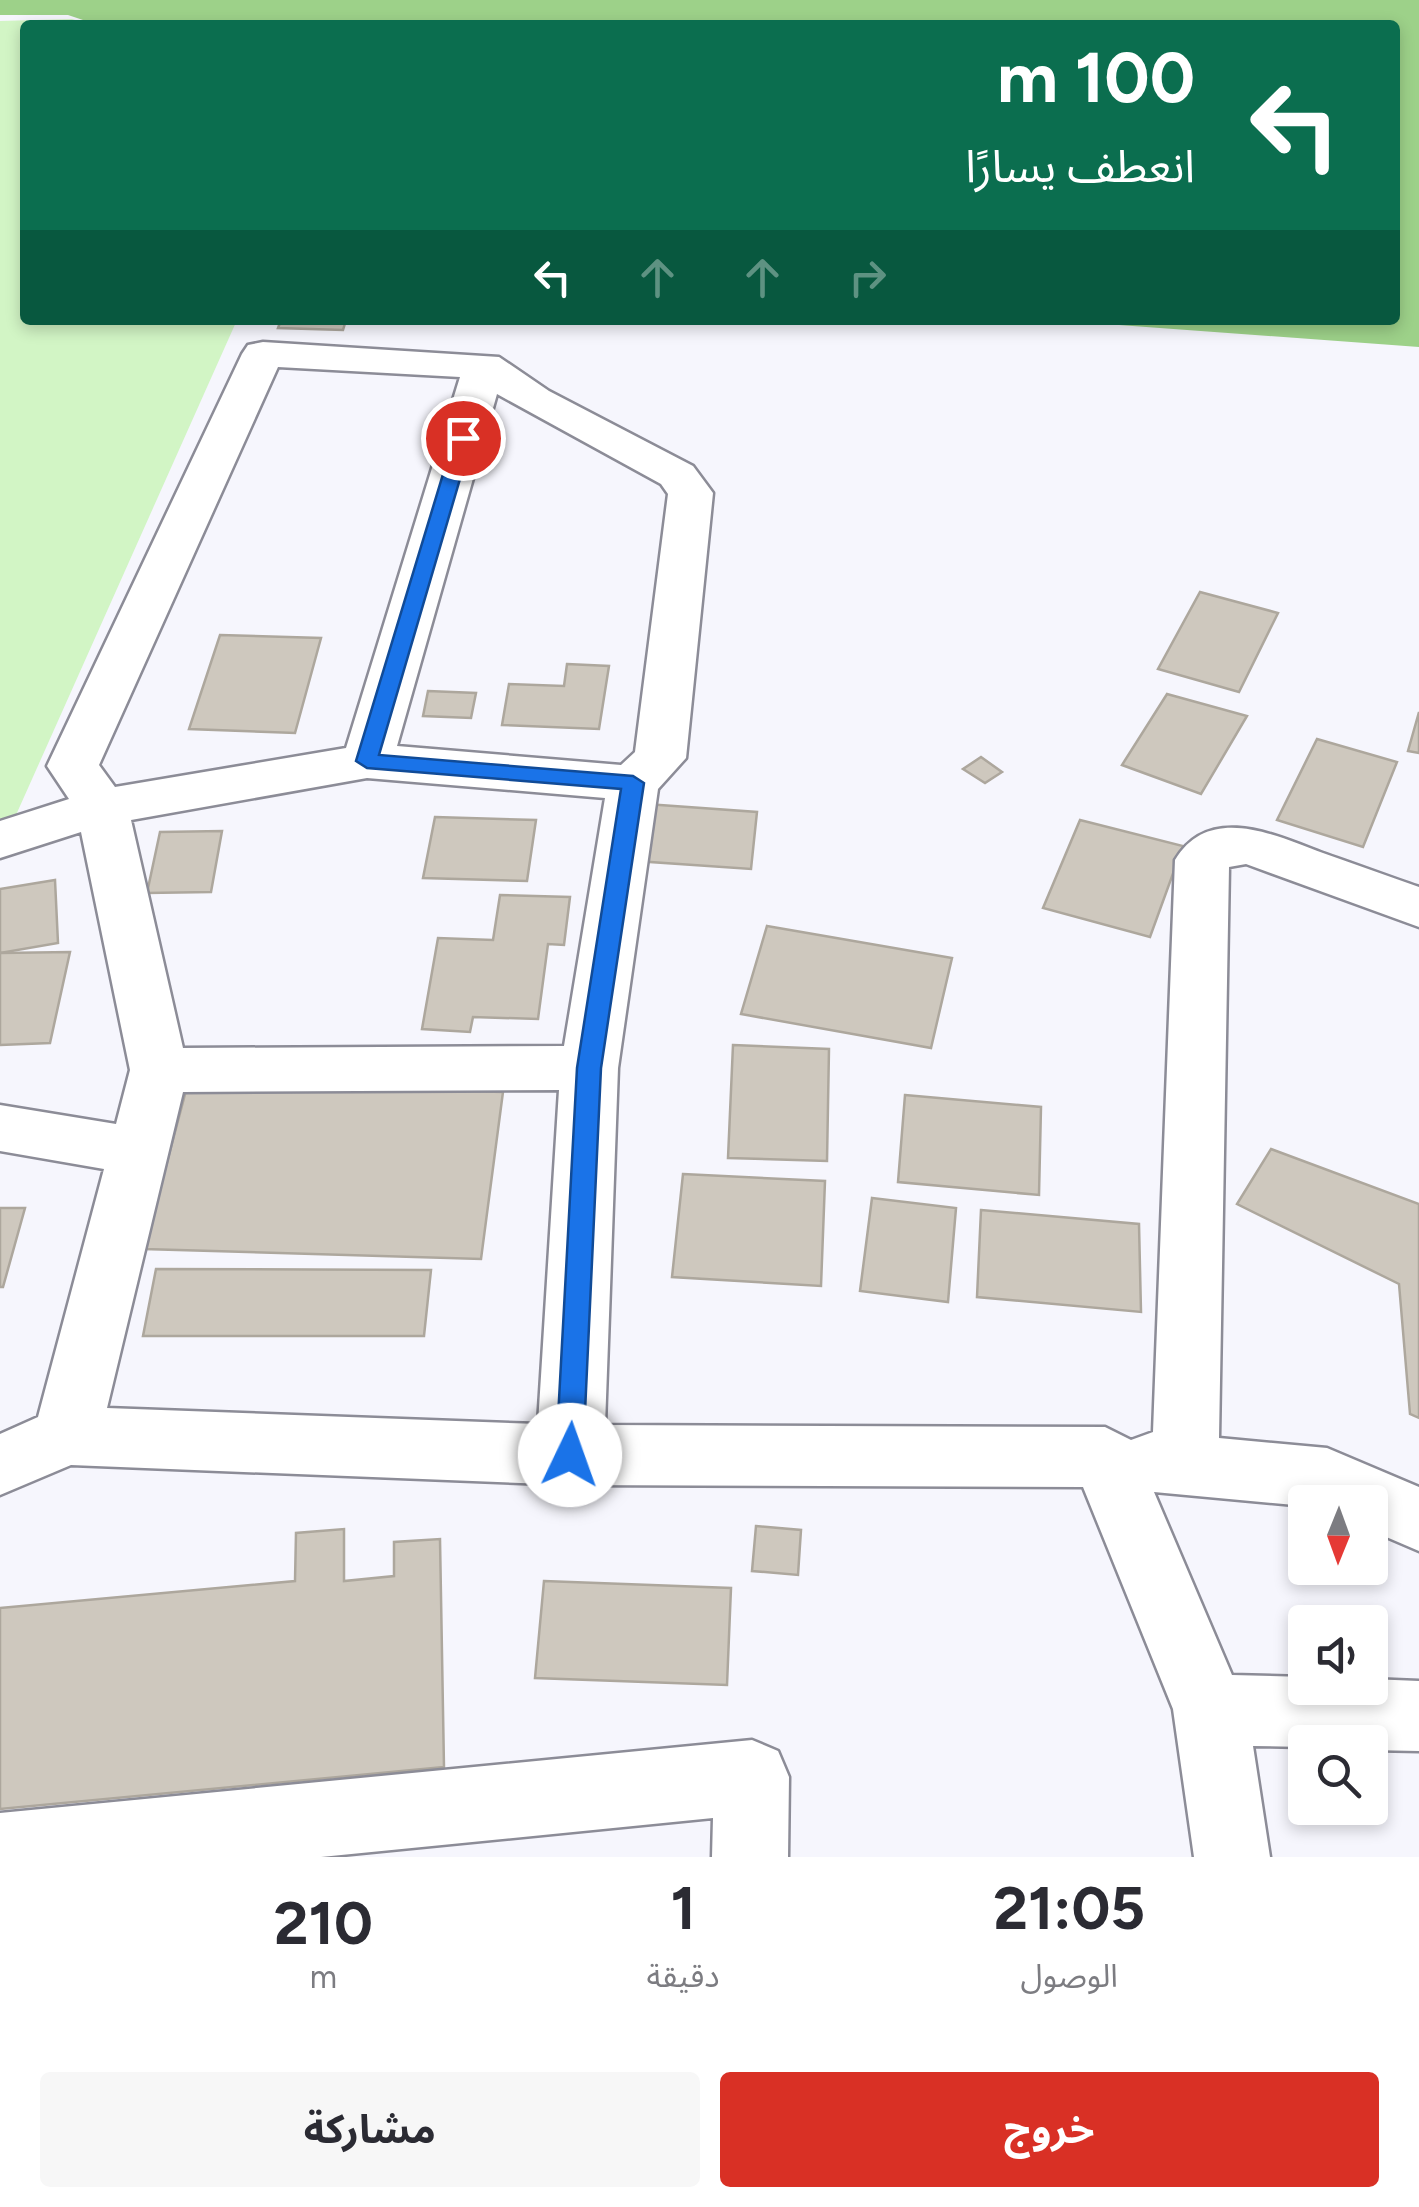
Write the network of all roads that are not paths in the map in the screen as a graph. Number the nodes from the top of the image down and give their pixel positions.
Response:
1 (484, 366) junction
2 (367, 761) junction
3 (633, 783) junction
4 (102, 808) junction
5 (0, 840) edge
6 (1419, 908) edge
7 (589, 1068) junction
8 (158, 1070) junction
9 (0, 1128) edge
10 (138, 1151) junction
11 (66, 1436) junction
12 (570, 1455) junction
13 (1105, 1458) junction
14 (0, 1465) edge
15 (1185, 1465) junction
16 (1419, 1520) edge
17 (1210, 1708) junction
18 (1419, 1716) edge
19 (0, 1852) edge
20 (750, 1857) edge
21 (1232, 1857) edge

1 - 2 street
1 - 3 street
1 - 4 street
2 - 3 street
2 - 4 street
3 - 7 street
4 - 5 street
4 - 8 street
6 - 15 street
7 - 8 street
7 - 12 street
8 - 10 street
9 - 10 street
10 - 11 street
11 - 12 street
11 - 14 street
12 - 13 street
13 - 15 street
13 - 17 street
15 - 16 street
17 - 18 street
17 - 21 street
19 - 20 street

